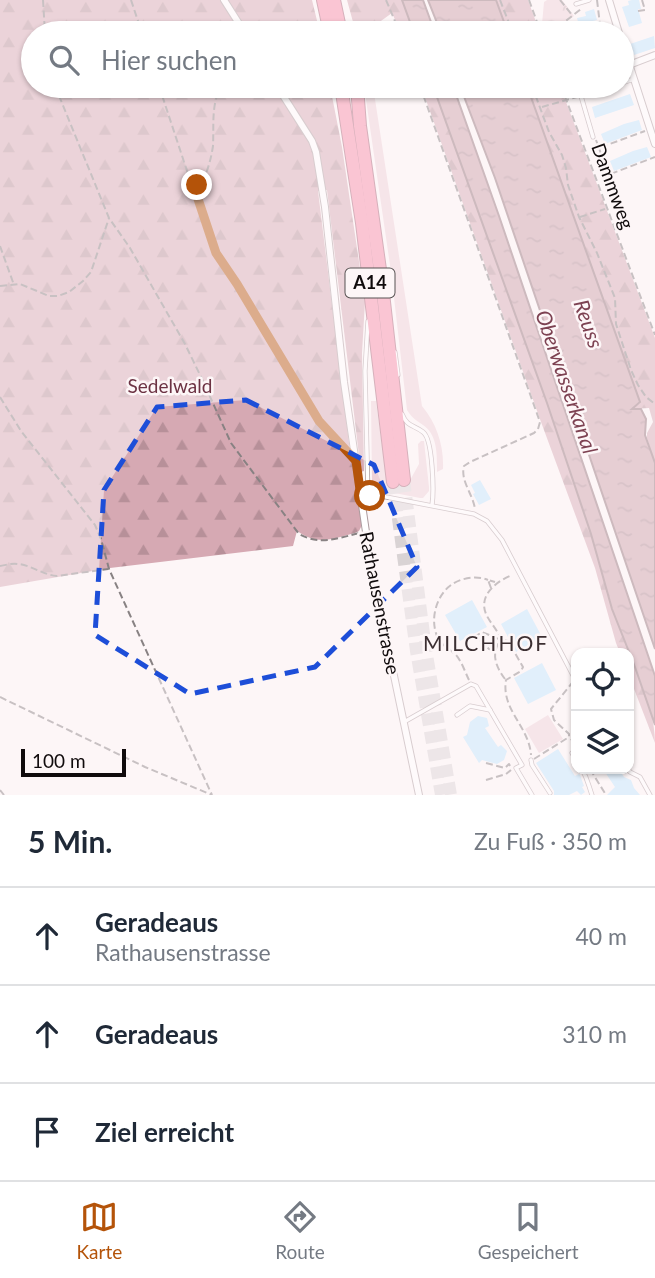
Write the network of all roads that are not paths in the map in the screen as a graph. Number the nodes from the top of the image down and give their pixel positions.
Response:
1 (224, 0) edge
2 (323, 0) edge
3 (334, 0) edge
4 (340, 0) edge
5 (609, 0) edge
6 (591, 2) edge
7 (576, 4) dead end
8 (237, 21) edge
9 (327, 21) edge
10 (340, 21) edge
11 (343, 21) edge
12 (615, 21) edge
13 (655, 55) edge
14 (634, 63) edge
15 (634, 79) edge
16 (285, 98) edge
17 (343, 98) edge
18 (354, 98) edge
19 (358, 98) edge
20 (582, 98) edge
21 (360, 126) junction
22 (593, 137) road end
23 (655, 144) edge
24 (372, 298) junction
25 (388, 337) junction
26 (399, 378) dead end
27 (400, 390) dead end
28 (365, 496) junction
29 (432, 506) junction
30 (571, 672) edge
31 (490, 710) junction
32 (457, 715) dead end
33 (404, 722) junction
34 (531, 760) road end
35 (585, 774) edge
36 (634, 774) edge
37 (550, 793) dead end
38 (419, 795) edge
39 (532, 795) edge
40 (592, 795) edge
41 (650, 795) edge

1 - 8 street
2 - 9 highway
3 - 10 highway
4 - 11 highway
5 - 12 street
6 - 7 lane
13 - 14 street
15 - 23 street
16 - 28 street, Rathausenstrasse
17 - 24 highway, A14
18 - 21 highway, A14
19 - 21 highway, A14
20 - 22 lane
21 - 25 highway, A14
24 - 25 highway, A14
24 - 28 lane
25 - 26 lane
27 - 29 lane
28 - 29 lane
28 - 33 street, Rathausenstrasse
29 - 30 lane
31 - 32 lane
31 - 33 lane
31 - 39 lane
33 - 38 street, Rathausenstrasse
34 - 37 lane
35 - 40 lane
36 - 41 lane

